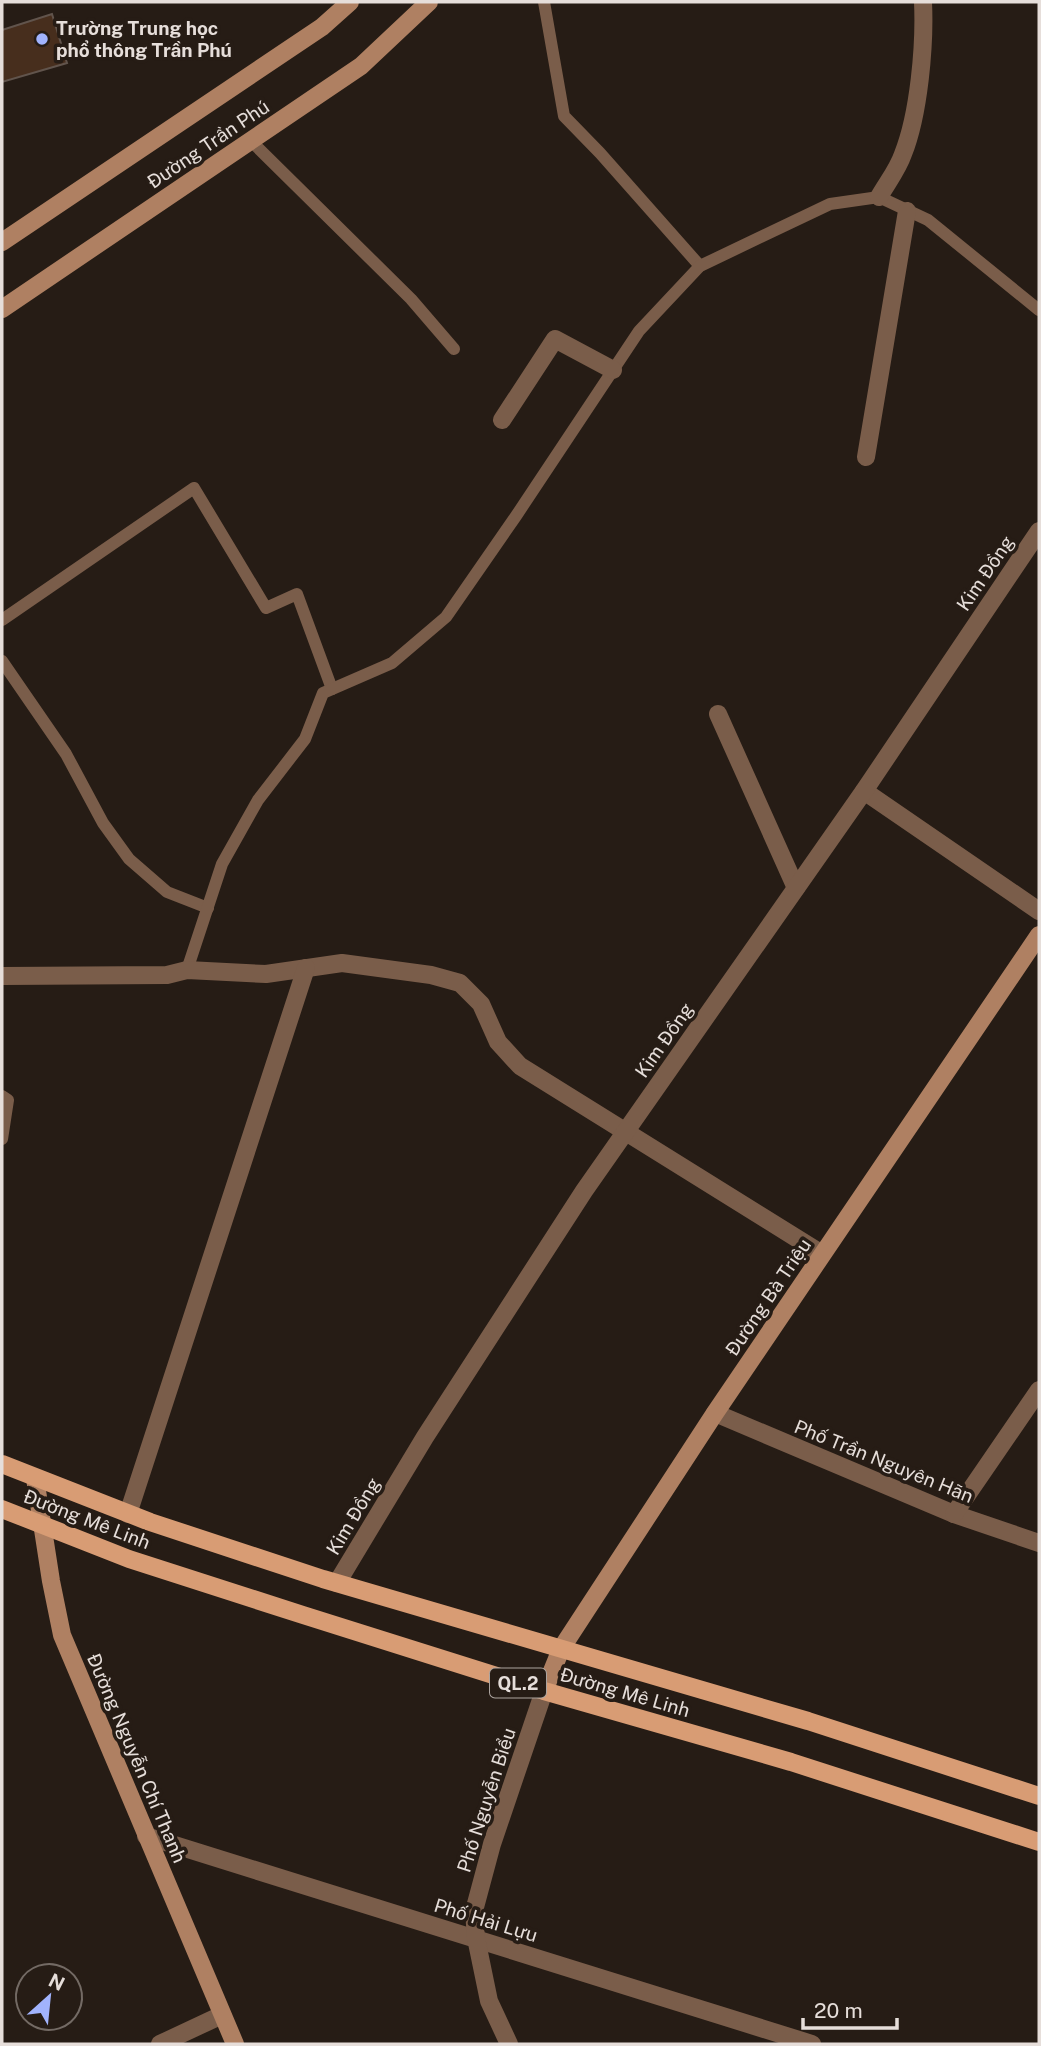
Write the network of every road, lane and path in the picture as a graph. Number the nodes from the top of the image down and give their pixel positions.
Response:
1 (350, 2) edge
2 (429, 2) edge
3 (544, 2) edge
4 (923, 2) edge
5 (251, 141) junction
6 (879, 197) junction
7 (907, 211) junction
8 (2, 242) edge
9 (700, 266) junction
10 (2, 309) edge
11 (1039, 310) edge
12 (454, 349) dead end
13 (613, 369) junction
14 (502, 420) dead end
15 (866, 457) dead end
16 (1039, 531) edge
17 (2, 620) edge
18 (2, 661) edge
19 (332, 689) junction
20 (718, 713) dead end
21 (864, 791) junction
22 (796, 888) junction
23 (208, 908) junction
24 (1039, 911) edge
25 (1039, 935) edge
26 (306, 968) junction
27 (187, 970) junction
28 (2, 976) edge
29 (2, 1096) edge
30 (626, 1130) junction
31 (2, 1139) edge
32 (822, 1254) junction
33 (1039, 1390) edge
34 (715, 1413) junction
35 (2, 1464) edge
36 (35, 1478) junction
37 (2, 1509) edge
38 (128, 1514) junction
39 (954, 1514) junction
40 (42, 1526) junction
41 (1039, 1543) edge
42 (337, 1583) junction
43 (561, 1649) junction
44 (544, 1691) junction
45 (1039, 1796) edge
46 (146, 1836) junction
47 (1039, 1842) edge
48 (476, 1938) junction
49 (222, 2015) junction
50 (160, 2044) edge
51 (234, 2044) edge
52 (509, 2044) edge
53 (813, 2044) edge

1 - 8 street, Đường Trần Phú
2 - 5 street, Đường Trần Phú
3 - 9 lane
4 - 6 street
5 - 10 street, Đường Trần Phú
5 - 12 lane
6 - 7 lane
6 - 9 lane
7 - 11 lane
7 - 15 street
9 - 13 lane
13 - 14 street
13 - 19 lane
16 - 21 street, Kim Đồng
17 - 19 lane
18 - 23 lane
19 - 23 lane
20 - 22 street
21 - 22 street, Kim Đồng
21 - 24 street
22 - 30 street, Kim Đồng
23 - 27 lane
25 - 32 street, Đường Bà Triệu
26 - 27 street
26 - 30 street
26 - 38 street
27 - 28 street
29 - 31 lane
30 - 32 street
30 - 42 street, Kim Đồng
32 - 34 street, Đường Bà Triệu
33 - 39 street
34 - 39 street, Phố Trần Nguyên Hãn
34 - 43 street, Đường Bà Triệu
35 - 36 main road, Đường Mê Linh / QL.2
36 - 38 main road, Đường Mê Linh / QL.2
36 - 40 street, Đường Nguyễn Chí Thanh
37 - 40 main road, Đường Mê Linh / QL.2
38 - 42 main road, Đường Mê Linh / QL.2
39 - 41 street, Phố Trần Nguyên Hãn
40 - 44 main road, Đường Mê Linh / QL.2
40 - 46 street, Đường Nguyễn Chí Thanh
42 - 43 main road, Đường Mê Linh / QL.2
43 - 44 street, Đường Bà Triệu
43 - 45 main road, Đường Mê Linh / QL.2
44 - 47 main road, Đường Mê Linh / QL.2
44 - 48 street, Phố Nguyễn Biểu
46 - 48 street, Phố Hải Lựu
46 - 49 street, Đường Nguyễn Chí Thanh
48 - 52 street, Phố Nguyễn Biểu
48 - 53 street, Phố Hải Lựu
49 - 50 street
49 - 51 street, Đường Nguyễn Chí Thanh

